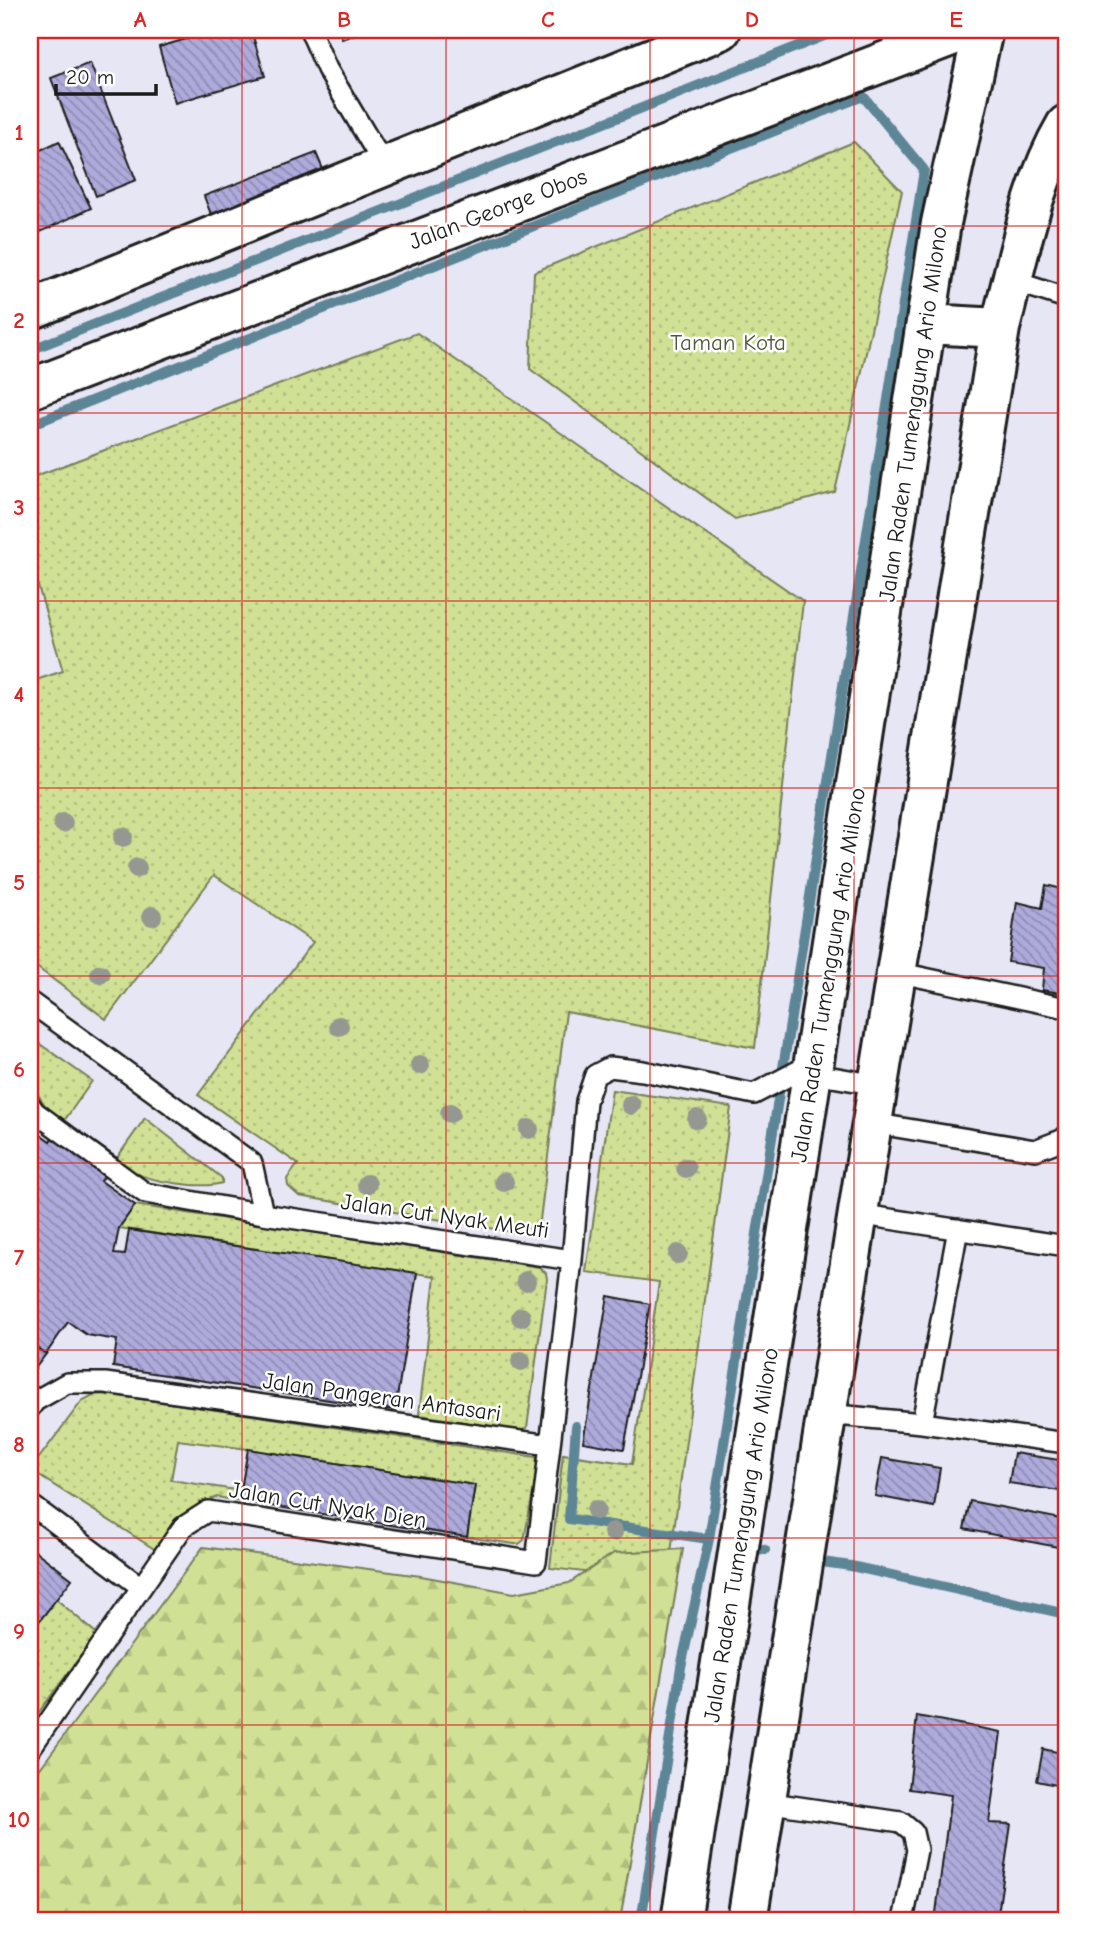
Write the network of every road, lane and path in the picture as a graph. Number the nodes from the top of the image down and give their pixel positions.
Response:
1 (310, 30) edge
2 (721, 30) edge
3 (967, 30) edge
4 (982, 30) edge
5 (1066, 125) edge
6 (384, 165) junction
7 (1013, 281) junction
8 (1066, 298) edge
9 (30, 310) edge
10 (927, 324) junction
11 (1000, 328) junction
12 (30, 389) edge
13 (896, 972) junction
14 (30, 1002) edge
15 (1066, 1008) edge
16 (805, 1072) junction
17 (877, 1084) junction
18 (30, 1105) edge
19 (872, 1123) junction
20 (1066, 1136) edge
21 (262, 1214) junction
22 (857, 1214) junction
23 (958, 1229) junction
24 (1066, 1246) edge
25 (572, 1260) junction
26 (30, 1408) edge
27 (826, 1414) junction
28 (922, 1423) junction
29 (1066, 1443) edge
30 (550, 1445) junction
31 (30, 1504) edge
32 (141, 1587) junction
33 (30, 1749) edge
34 (765, 1802) junction
35 (681, 1921) edge
36 (747, 1921) edge
37 (903, 1921) edge

1 - 6 lane
2 - 6 main road
3 - 12 main road, Jalan George Obos
4 - 10 main road, Jalan Raden Tumenggung Ario Milono
5 - 7 main road
6 - 9 main road
7 - 8 lane
7 - 11 main road
10 - 11 main road
10 - 16 main road, Jalan Raden Tumenggung Ario Milono
11 - 13 main road
13 - 15 lane
13 - 17 main road
14 - 21 lane
16 - 17 lane
16 - 25 lane, Jalan Cut Nyak Meuti
16 - 35 main road, Jalan Raden Tumenggung Ario Milono
17 - 19 main road
18 - 21 lane, Jalan Cut Nyak Meuti
19 - 20 lane
19 - 22 main road
21 - 25 lane, Jalan Cut Nyak Meuti
22 - 23 lane
22 - 27 main road
23 - 24 lane
23 - 28 lane
25 - 30 lane
26 - 30 lane, Jalan Pangeran Antasari
27 - 28 lane
27 - 34 main road
28 - 29 lane
30 - 32 lane, Jalan Cut Nyak Dien
31 - 32 lane
32 - 33 lane, Jalan Cut Nyak Dien
34 - 36 main road
34 - 37 lane

